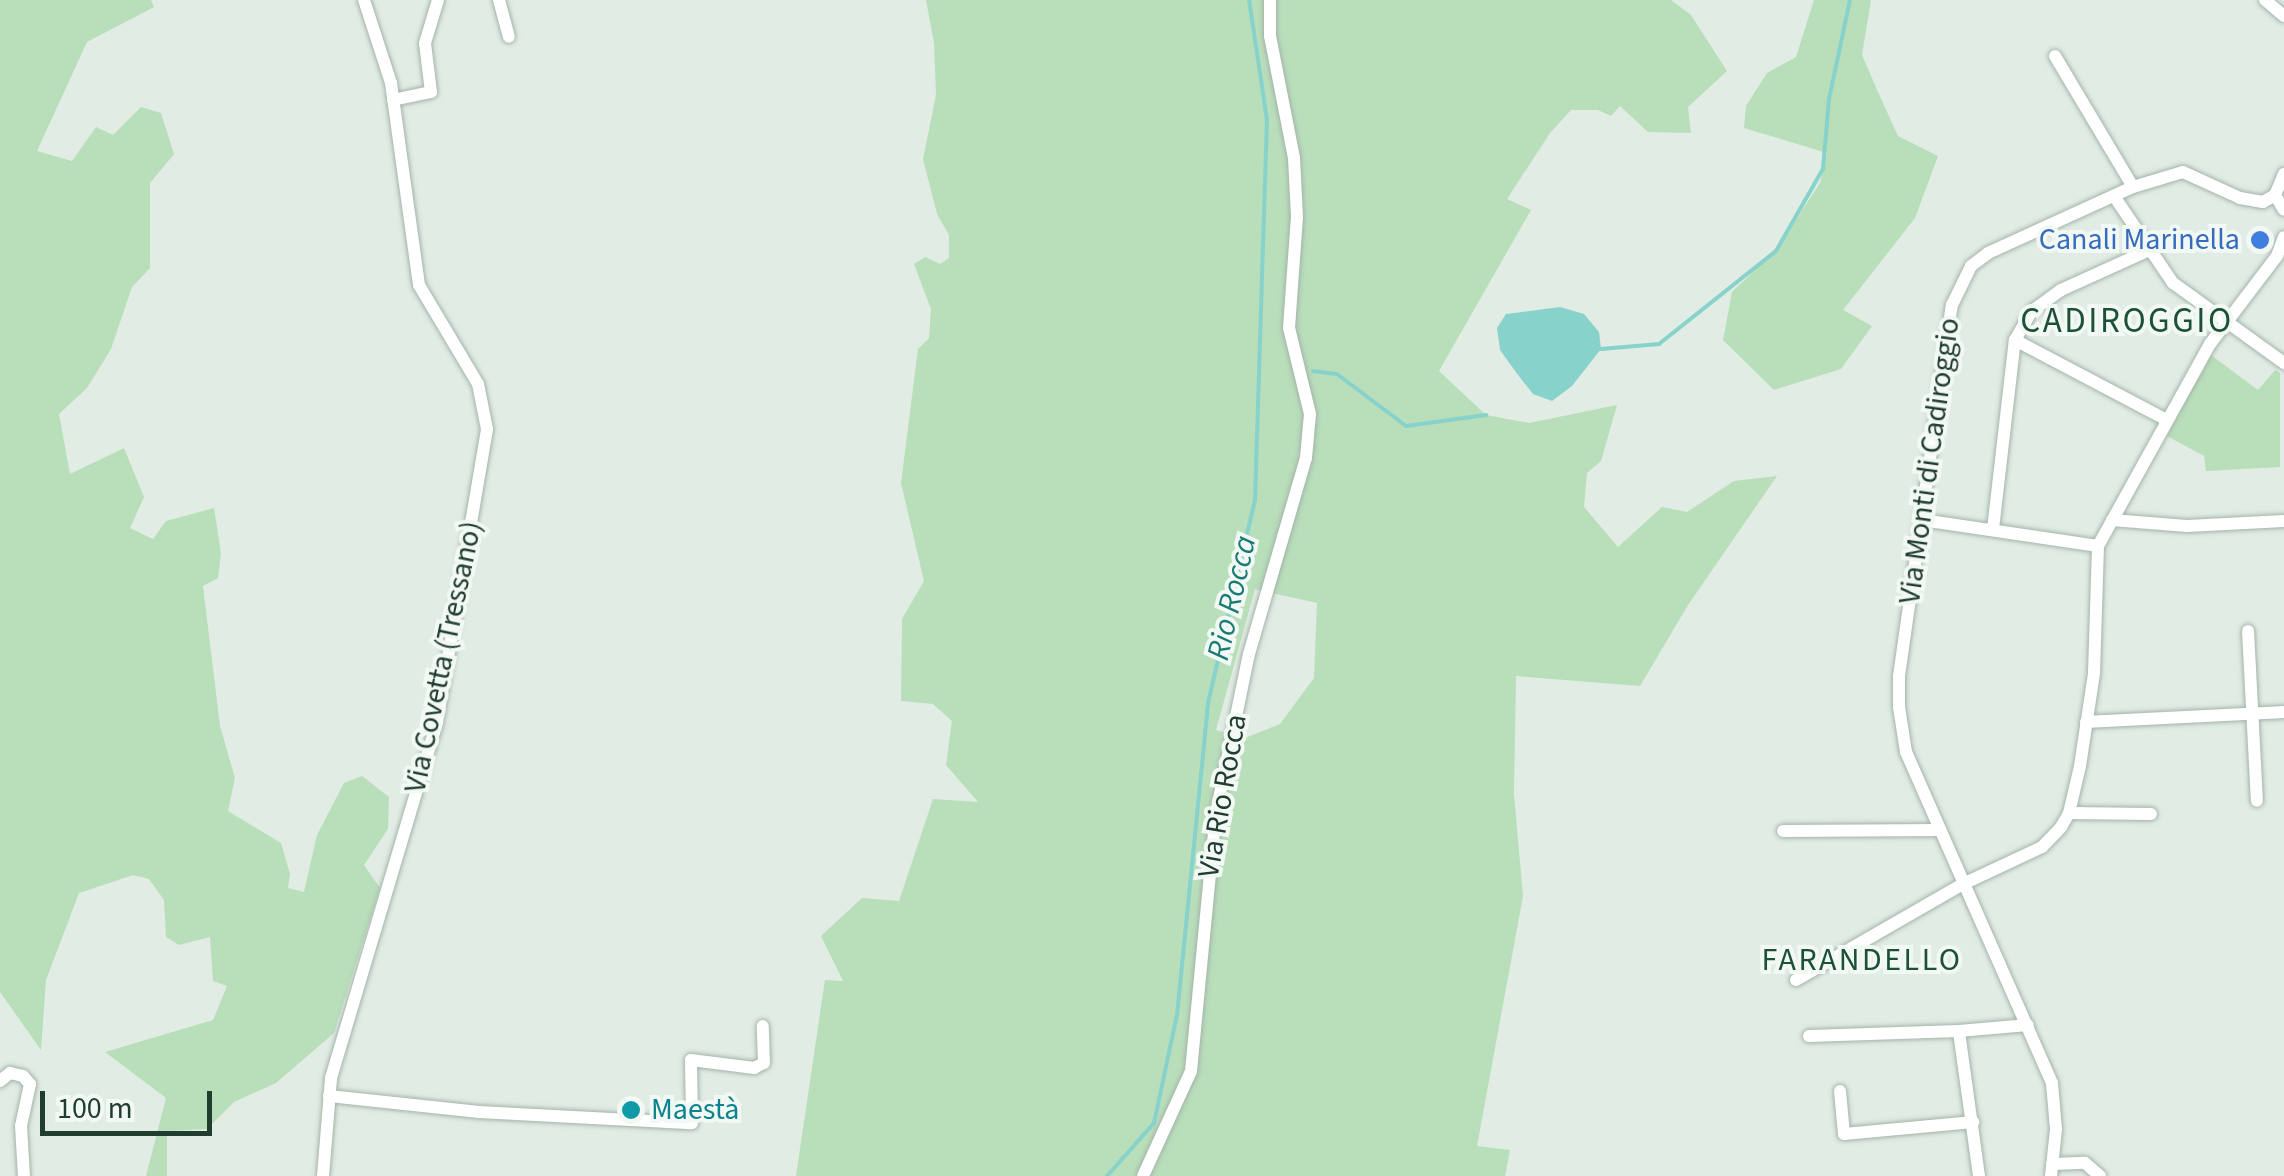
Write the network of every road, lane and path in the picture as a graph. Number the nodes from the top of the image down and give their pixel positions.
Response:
1 (364, 0) edge
2 (438, 0) edge
3 (499, 0) edge
4 (1270, 0) edge
5 (2266, 0) edge
6 (2284, 16) edge
7 (509, 37) dead end
8 (2054, 56) dead end
9 (393, 100) junction
10 (2284, 174) edge
11 (2134, 186) junction
12 (2276, 195) junction
13 (2114, 196) junction
14 (2284, 210) edge
15 (2284, 236) edge
16 (2147, 250) junction
17 (2281, 258) edge
18 (2226, 322) junction
19 (2015, 340) junction
20 (2284, 363) edge
21 (2166, 420) junction
22 (1922, 520) junction
23 (2112, 520) junction
24 (2284, 521) edge
25 (1993, 529) junction
26 (2098, 546) junction
27 (2248, 631) dead end
28 (2284, 712) edge
29 (2254, 713) junction
30 (2086, 722) junction
31 (2257, 801) dead end
32 (2070, 812) junction
33 (2151, 814) dead end
34 (1938, 830) junction
35 (1784, 831) dead end
36 (1964, 884) junction
37 (1796, 980) dead end
38 (763, 1026) dead end
39 (2028, 1026) junction
40 (1959, 1031) junction
41 (1809, 1036) dead end
42 (0, 1081) edge
43 (1840, 1091) dead end
44 (329, 1096) junction
45 (1973, 1122) junction
46 (2052, 1170) edge
47 (24, 1176) edge
48 (324, 1176) edge
49 (1143, 1176) edge
50 (1979, 1176) edge
51 (2100, 1176) edge

1 - 9 street
2 - 9 street
3 - 7 street
4 - 49 street, Via Rio Rocca
5 - 6 street
8 - 11 street
9 - 44 street, Via Covetta (Tressano)
10 - 12 street
11 - 12 street, Via Monti di Cadiroggio
11 - 13 street, Via Monti di Cadiroggio
12 - 14 street
13 - 16 street
13 - 22 street, Via Monti di Cadiroggio
15 - 17 street
16 - 18 street
16 - 19 street
17 - 18 street
18 - 20 street
18 - 21 street
19 - 21 street
19 - 25 street
21 - 23 street
22 - 25 street
22 - 34 street, Via Monti di Cadiroggio
23 - 24 street
23 - 26 street
25 - 26 street
26 - 30 street
27 - 29 street
28 - 29 street
29 - 30 street
29 - 31 street
30 - 32 street
32 - 33 street
32 - 36 street
34 - 35 street
34 - 36 street, Via Monti di Cadiroggio
36 - 37 street
36 - 39 street, Via Monti di Cadiroggio
38 - 44 street
39 - 40 street
39 - 46 street, Via Monti di Cadiroggio
40 - 41 street
40 - 45 street
42 - 47 street
43 - 45 street
44 - 48 street, Via Covetta (Tressano)
45 - 50 street
46 - 51 street

